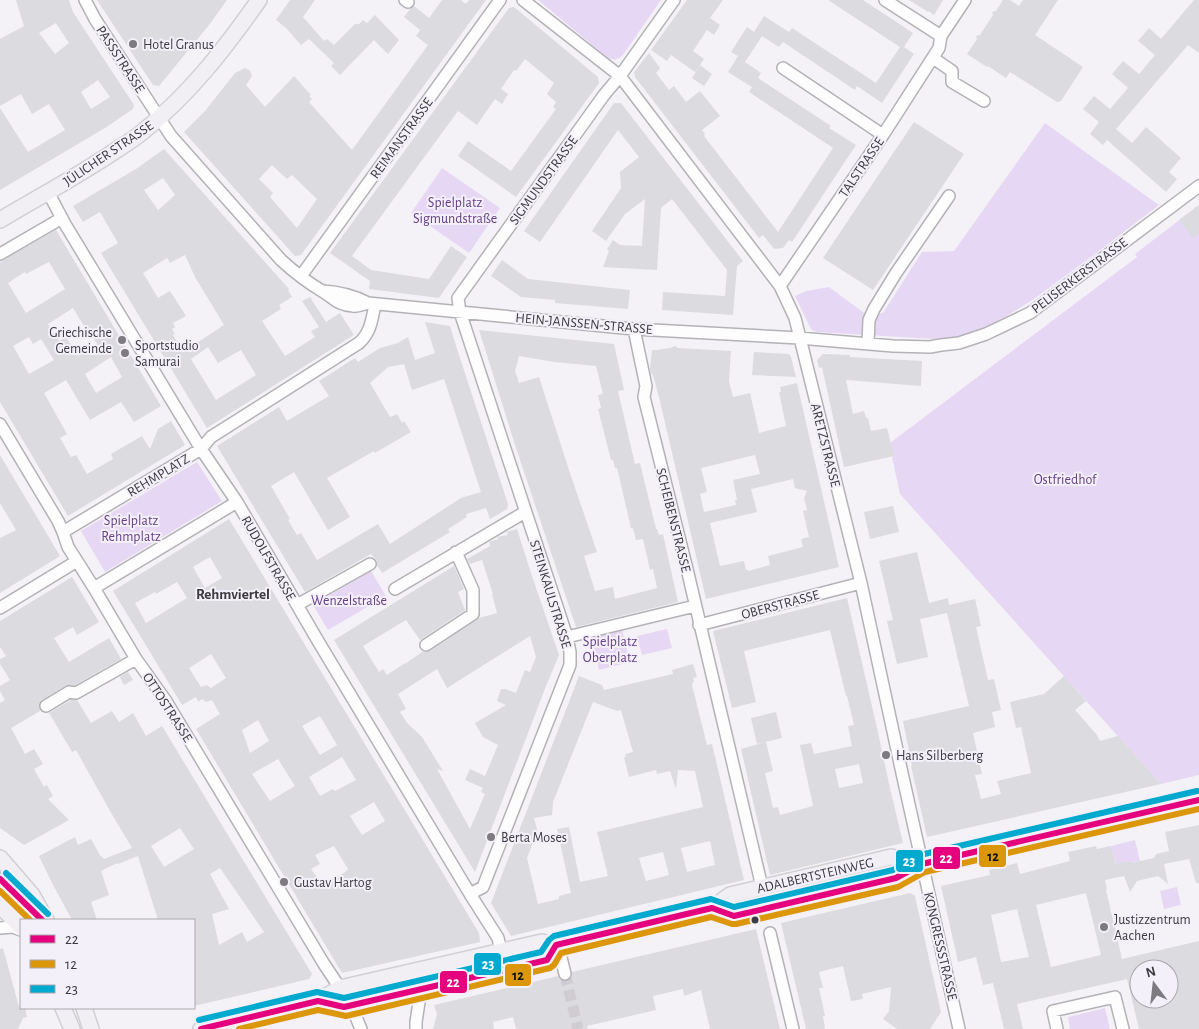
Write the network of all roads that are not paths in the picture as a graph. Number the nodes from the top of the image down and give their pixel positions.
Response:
1 (85, 0) edge
2 (259, 0) edge
3 (500, 0) edge
4 (523, 0) edge
5 (674, 0) edge
6 (885, 0) edge
7 (965, 0) edge
8 (940, 42) junction
9 (933, 58) junction
10 (783, 68) dead end
11 (620, 76) junction
12 (984, 101) dead end
13 (158, 118) junction
14 (883, 135) junction
15 (1199, 186) edge
16 (48, 192) junction
17 (949, 196) dead end
18 (62, 218) junction
19 (0, 220) edge
20 (0, 254) edge
21 (301, 276) junction
22 (780, 286) junction
23 (371, 304) junction
24 (460, 312) junction
25 (634, 328) junction
26 (799, 338) junction
27 (868, 344) junction
28 (0, 424) edge
29 (201, 449) junction
30 (237, 502) junction
31 (525, 512) junction
32 (64, 532) junction
33 (456, 552) junction
34 (76, 561) junction
35 (370, 564) dead end
36 (860, 583) junction
37 (94, 588) junction
38 (395, 589) dead end
39 (297, 606) junction
40 (696, 606) junction
41 (0, 608) edge
42 (700, 625) junction
43 (567, 637) junction
44 (426, 645) dead end
45 (136, 659) junction
46 (46, 706) dead end
47 (1199, 800) edge
48 (0, 858) edge
49 (922, 864) junction
50 (0, 879) edge
51 (762, 888) junction
52 (470, 894) junction
53 (0, 904) edge
54 (712, 908) junction
55 (31, 919) edge
56 (41, 919) edge
57 (45, 919) edge
58 (20, 927) edge
59 (0, 928) edge
60 (20, 928) edge
61 (770, 933) dead end
62 (557, 945) junction
63 (501, 951) junction
64 (565, 974) tunnel mouth
65 (340, 988) junction
66 (421, 989) junction
67 (318, 1001) junction
68 (350, 1005) junction
69 (63, 1009) edge
70 (84, 1009) edge
71 (72, 1029) edge
72 (91, 1029) edge
73 (201, 1029) edge
74 (361, 1029) edge
75 (416, 1029) edge
76 (793, 1029) edge
77 (959, 1029) edge
78 (1057, 1029) edge
79 (1123, 1029) edge

1 - 13 street, PASSSTRASSE
2 - 13 main road, JÜLICHER STRASSE
3 - 21 street, REIMANSTRASSE
4 - 11 street, ARETZSTRASSE
5 - 11 street, SIGMUNDSTRASSE
6 - 8 street
7 - 8 street, TALSTRASSE
8 - 9 street, TALSTRASSE
9 - 12 street
9 - 14 street, TALSTRASSE
10 - 14 street
11 - 22 street, ARETZSTRASSE
11 - 24 street, SIGMUNDSTRASSE
13 - 16 main road, JÜLICHER STRASSE
13 - 21 street, HEIN-JANSSEN-STRASSE
14 - 22 street, TALSTRASSE
15 - 27 street, PELISERKERSTRASSE
16 - 18 street, RUDOLFSTRASSE
16 - 19 main road, JÜLICHER STRASSE
17 - 27 street
18 - 20 street
18 - 29 street, RUDOLFSTRASSE
21 - 23 street, HEIN-JANSSEN-STRASSE
22 - 26 street, ARETZSTRASSE
23 - 24 street, HEIN-JANSSEN-STRASSE
23 - 29 street
24 - 25 street, HEIN-JANSSEN-STRASSE
24 - 31 street, STEINKAULSTRASSE
25 - 26 street, HEIN-JANSSEN-STRASSE
25 - 40 street, SCHEIBENSTRASSE
26 - 27 street, PELISERKERSTRASSE
26 - 36 street, ARETZSTRASSE
28 - 32 street, OTTOSTRASSE
29 - 30 street, RUDOLFSTRASSE
29 - 32 street, REHMPLATZ
30 - 37 street
30 - 39 street, RUDOLFSTRASSE
31 - 33 street
31 - 43 street, STEINKAULSTRASSE
32 - 34 street, OTTOSTRASSE
33 - 38 street
33 - 44 street
34 - 37 street, OTTOSTRASSE
34 - 41 street
35 - 39 street
36 - 42 street, OBERSTRASSE
36 - 49 street, ARETZSTRASSE
37 - 45 street, OTTOSTRASSE
39 - 52 street, RUDOLFSTRASSE
40 - 42 street, SCHEIBENSTRASSE
40 - 43 street
42 - 51 street, SCHEIBENSTRASSE
43 - 52 street, STEINKAULSTRASSE
45 - 46 street
45 - 65 street, OTTOSTRASSE
47 - 49 main road, ADALBERTSTEINWEG
48 - 57 main road
49 - 51 main road, ADALBERTSTEINWEG
49 - 54 main road, ADALBERTSTEINWEG
49 - 77 street, KONGRESSSTRASSE
50 - 56 street
51 - 54 main road, ADALBERTSTEINWEG
52 - 63 street, RUDOLFSTRASSE
53 - 55 street
53 - 58 main road
54 - 62 main road, ADALBERTSTEINWEG
59 - 60 street
61 - 76 street
62 - 63 main road, ADALBERTSTEINWEG
62 - 64 street
62 - 66 main road, ADALBERTSTEINWEG
63 - 65 main road, ADALBERTSTEINWEG
65 - 67 main road, ADALBERTSTEINWEG
66 - 68 main road, ADALBERTSTEINWEG
66 - 75 street
67 - 68 main road, ADALBERTSTEINWEG
67 - 73 main road, ADALBERTSTEINWEG
68 - 74 street
69 - 71 main road
70 - 72 main road
78 - 79 street

